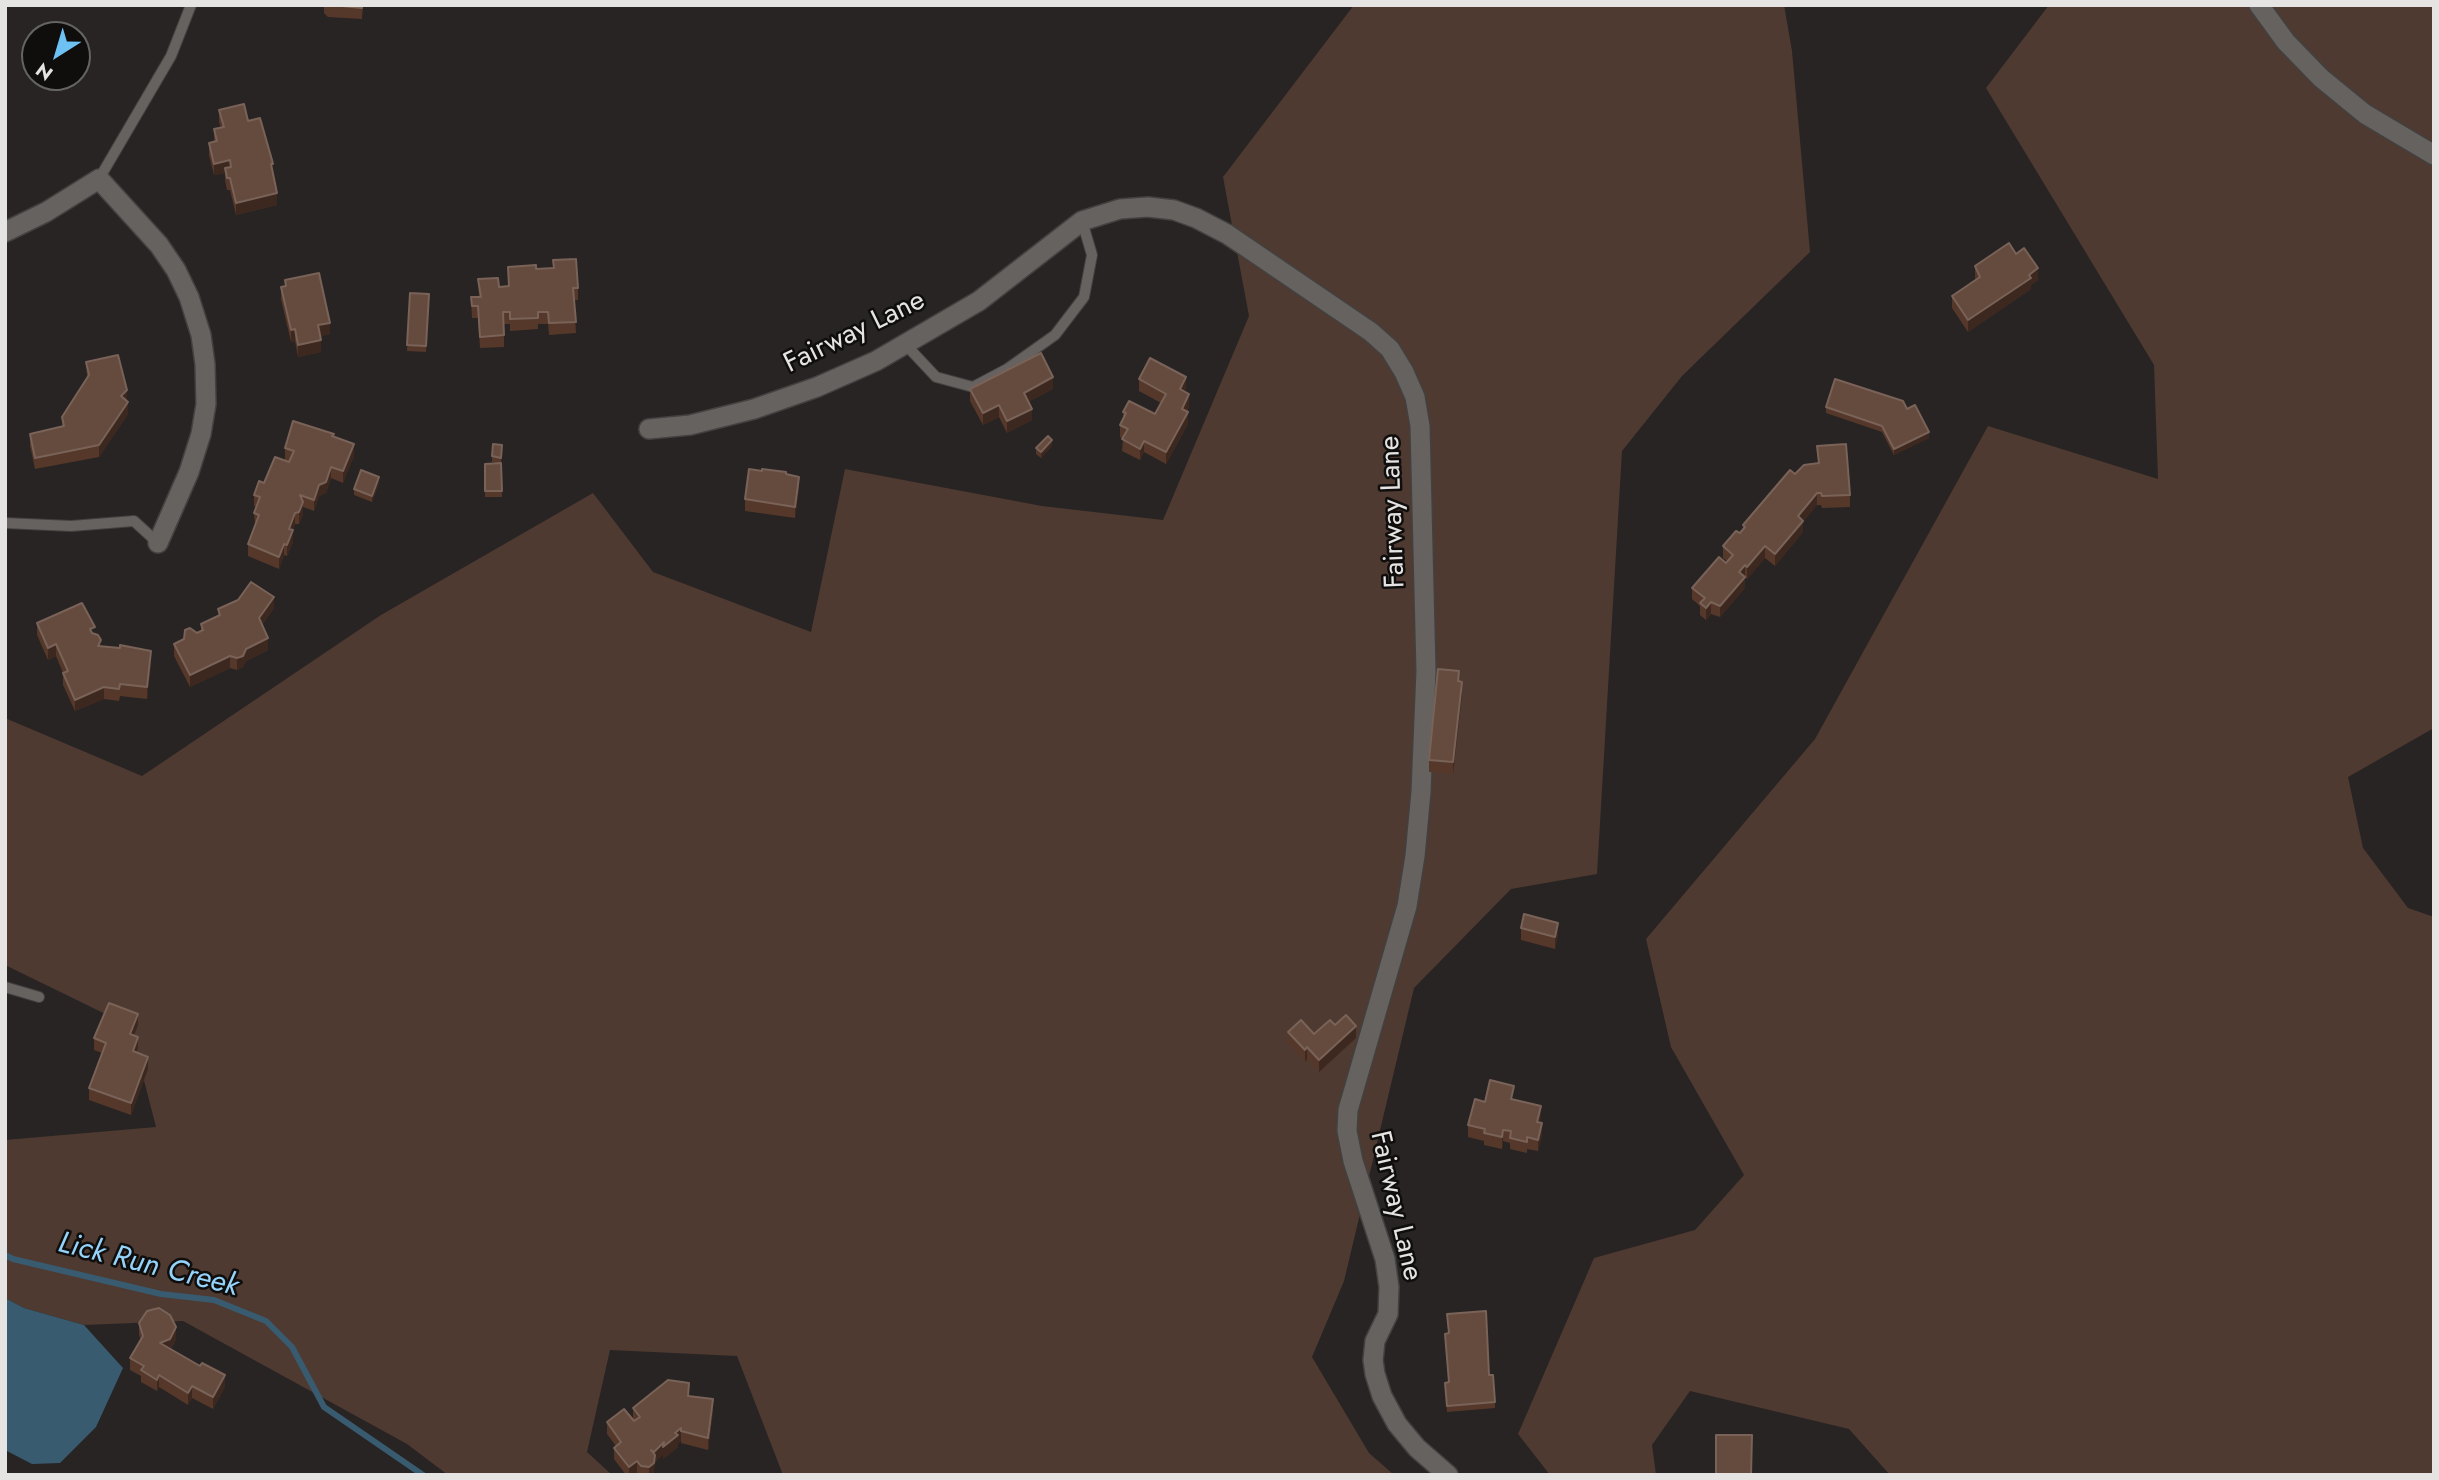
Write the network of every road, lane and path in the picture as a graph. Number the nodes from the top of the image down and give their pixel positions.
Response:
1 (191, 5) edge
2 (2259, 5) edge
3 (2434, 155) edge
4 (99, 180) junction
5 (1082, 221) junction
6 (5, 232) edge
7 (906, 345) junction
8 (649, 429) dead end
9 (5, 523) edge
10 (158, 543) joint
11 (5, 987) edge
12 (39, 997) dead end
13 (1448, 1475) edge

1 - 4 lane
2 - 3 street
4 - 6 street
4 - 10 street
5 - 7 street, Fairway Lane
5 - 7 lane
5 - 13 street, Fairway Lane
7 - 8 street, Fairway Lane
9 - 10 lane
11 - 12 lane

